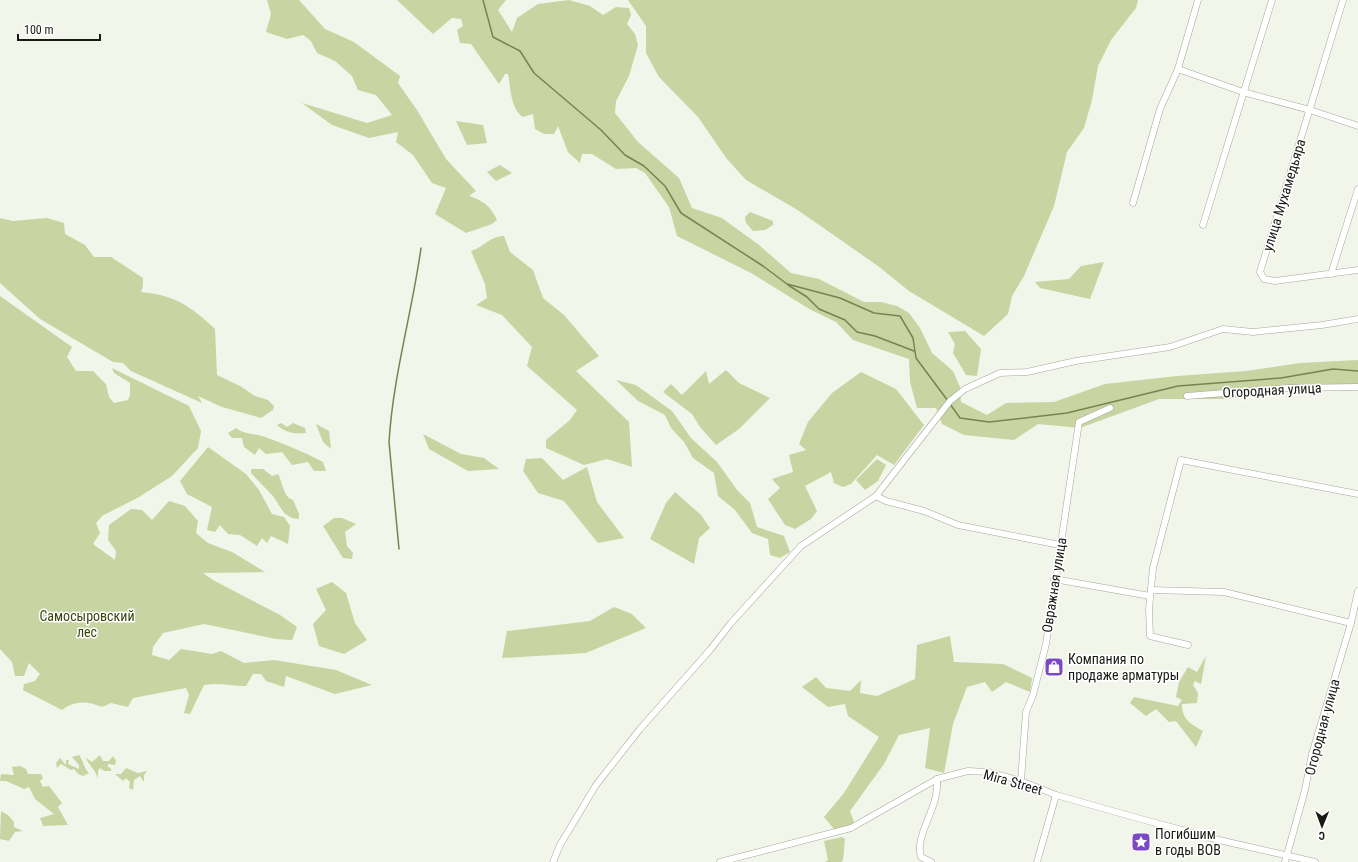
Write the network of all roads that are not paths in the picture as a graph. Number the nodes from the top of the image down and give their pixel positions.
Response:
1 (1198, 0) edge
2 (1272, 0) edge
3 (1343, 0) edge
4 (1178, 69) junction
5 (1243, 92) junction
6 (1310, 110) junction
7 (1358, 126) edge
8 (1358, 189) edge
9 (1133, 203) dead end
10 (1203, 225) dead end
11 (1358, 270) edge
12 (1331, 274) junction
13 (1358, 319) edge
14 (1358, 387) edge
15 (1187, 396) dead end
16 (1110, 408) dead end
17 (1358, 494) edge
18 (876, 496) junction
19 (1060, 545) junction
20 (1054, 579) junction
21 (1358, 591) edge
22 (1150, 593) junction
23 (1351, 623) junction
24 (1188, 646) dead end
25 (937, 779) junction
26 (1021, 781) junction
27 (1056, 794) junction
28 (1285, 859) edge
29 (553, 862) edge
30 (720, 862) edge
31 (931, 862) edge
32 (1037, 862) edge
33 (1315, 862) edge

1 - 4 street
2 - 5 street
3 - 6 street, улица Мухамедьяра
4 - 5 street
4 - 9 street
5 - 6 street
5 - 10 street
6 - 7 street
6 - 12 street, улица Мухамедьяра
8 - 12 street
11 - 12 street
13 - 18 street
14 - 15 street, Огородная улица
16 - 19 street, Овражная улица
17 - 22 street
18 - 19 street
18 - 29 street
19 - 20 street, Овражная улица
20 - 22 street
20 - 26 street, Овражная улица
21 - 23 street, Огородная улица
22 - 23 street
22 - 24 street
23 - 28 street, Огородная улица
25 - 26 street, Mira Street
25 - 30 street, Mira Street
25 - 31 street
26 - 27 street, Mira Street
27 - 28 street, Mira Street
27 - 32 street
28 - 33 street, Mira Street

